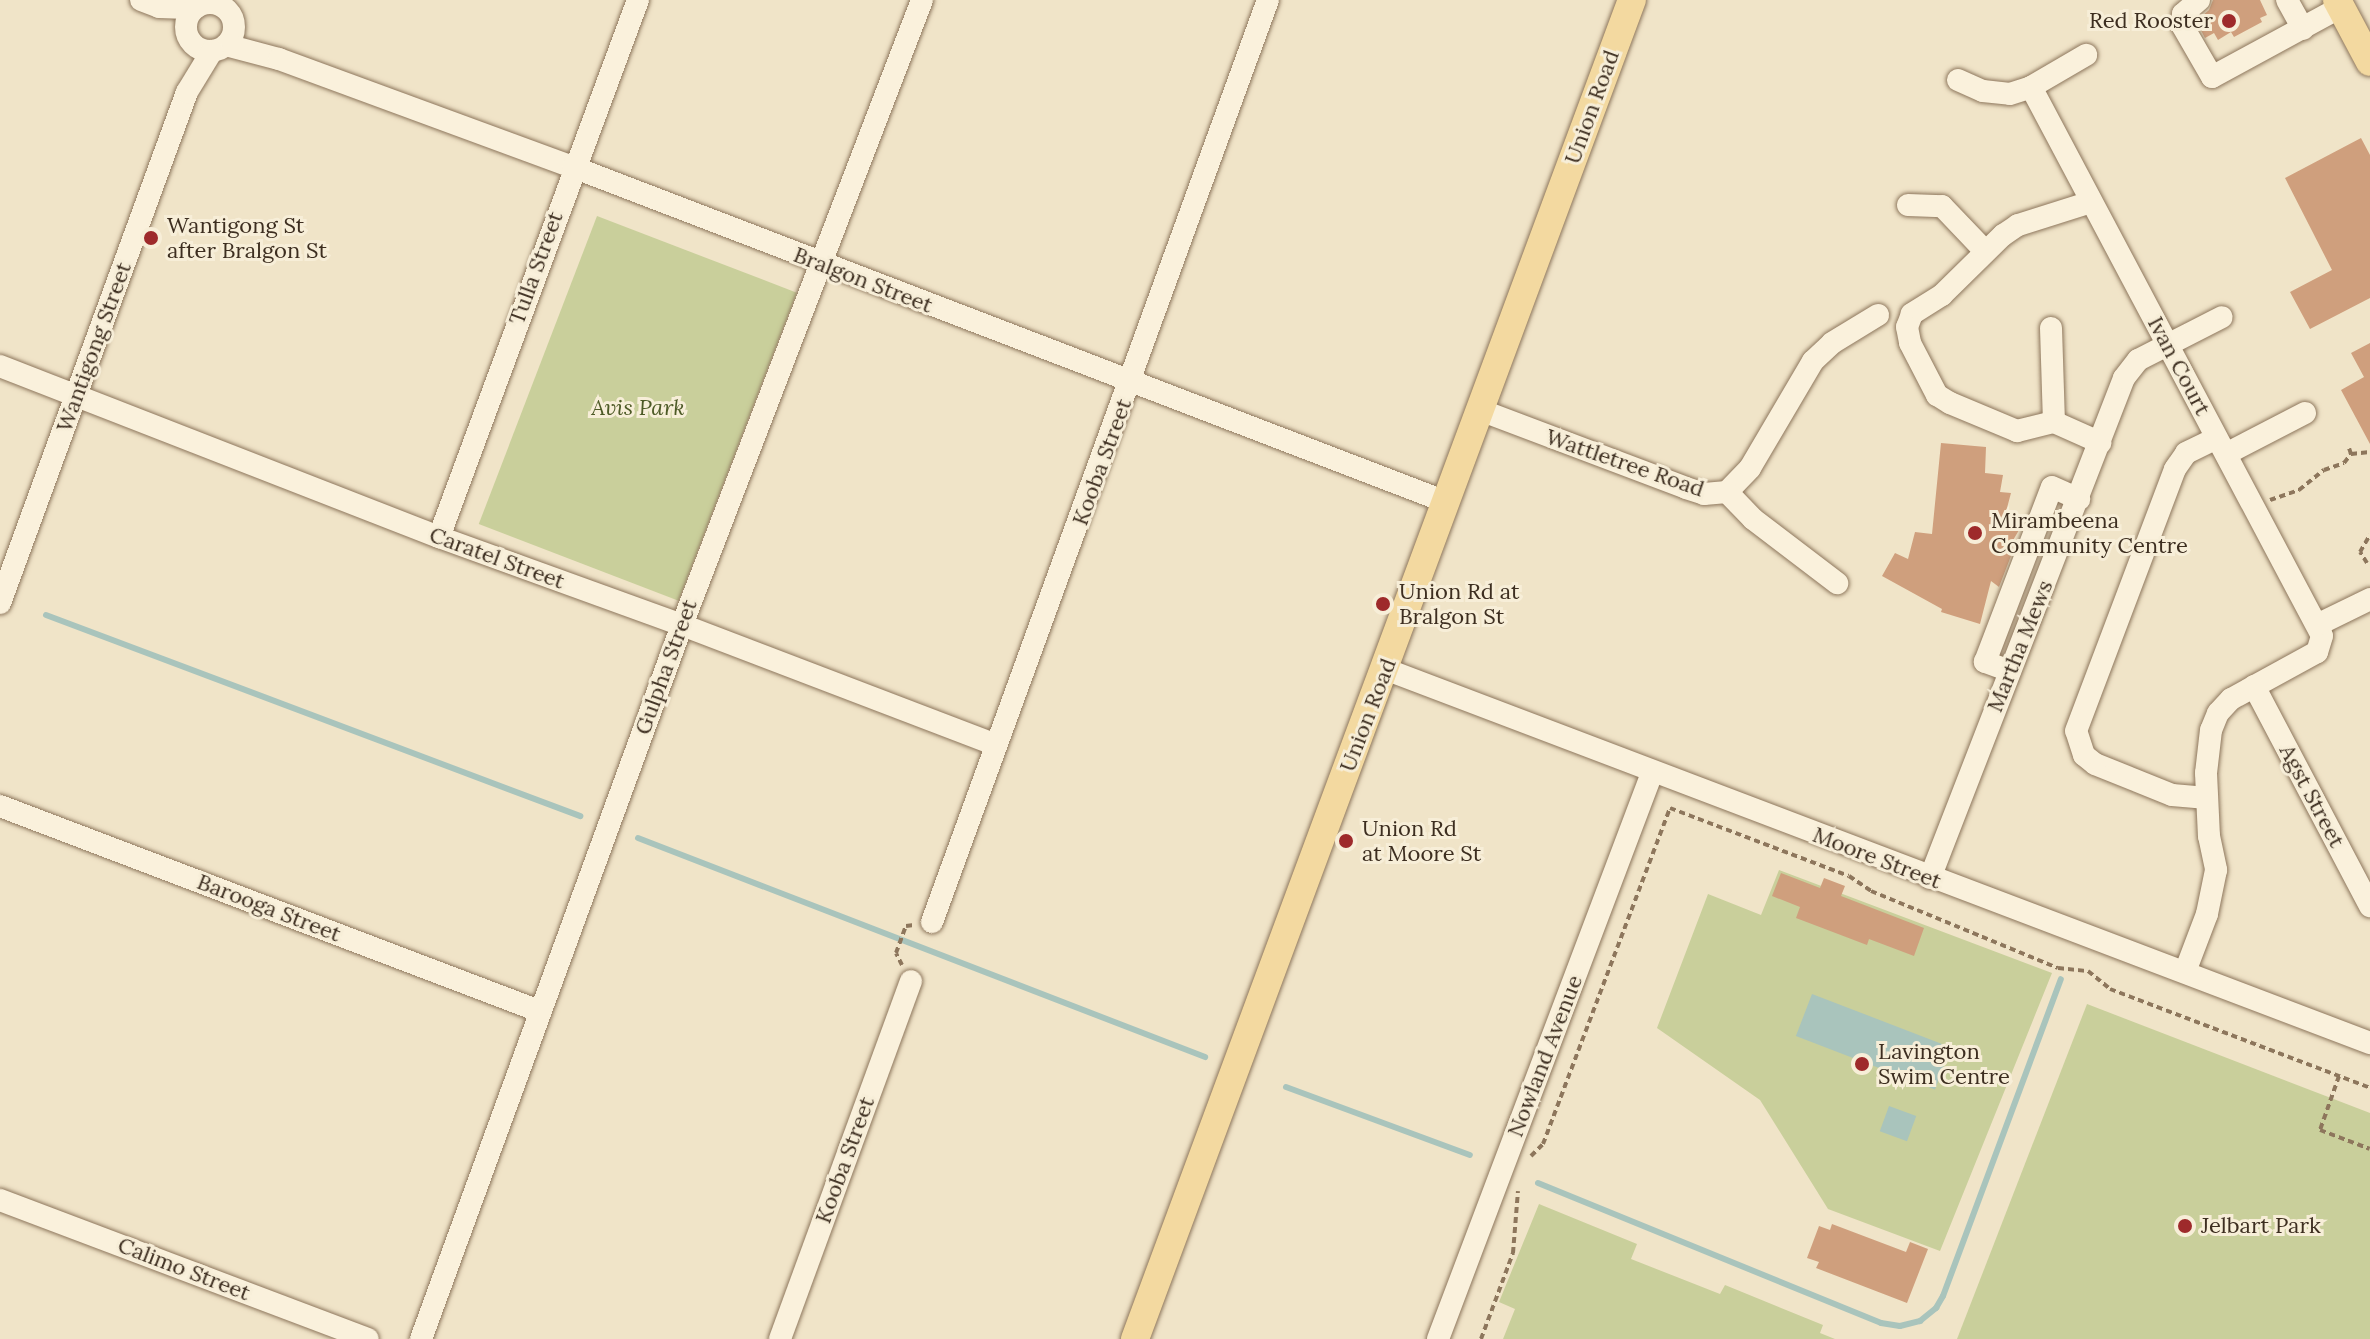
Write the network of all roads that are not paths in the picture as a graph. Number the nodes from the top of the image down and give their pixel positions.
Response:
1 (638, 0) edge
2 (922, 0) edge
3 (1268, 0) edge
4 (1632, 0) edge
5 (2199, 0) edge
6 (2287, 0) edge
7 (150, 3) edge
8 (2339, 4) edge
9 (212, 22) edge
10 (2303, 29) junction
11 (2086, 55) dead end
12 (2370, 62) edge
13 (1958, 80) dead end
14 (2031, 87) junction
15 (573, 167) junction
16 (2091, 202) junction
17 (1908, 205) dead end
18 (1985, 251) junction
19 (821, 264) junction
20 (1878, 315) dead end
21 (2222, 317) dead end
22 (2051, 328) dead end
23 (2168, 343) junction
24 (0, 366) edge
25 (1131, 382) junction
26 (76, 394) junction
27 (1480, 410) junction
28 (2305, 413) dead end
29 (2054, 422) junction
30 (2101, 443) junction
31 (2221, 446) junction
32 (1727, 492) junction
33 (1446, 502) junction
34 (439, 537) junction
35 (1837, 583) dead end
36 (2370, 599) edge
37 (0, 603) edge
38 (682, 625) junction
39 (2319, 636) junction
40 (1385, 669) junction
41 (2254, 686) junction
42 (996, 745) junction
43 (1652, 773) junction
44 (2207, 798) junction
45 (0, 806) edge
46 (1930, 878) junction
47 (2370, 906) edge
48 (932, 922) dead end
49 (2185, 972) junction
50 (911, 981) dead end
51 (539, 1011) junction
52 (2370, 1043) edge
53 (0, 1200) edge
54 (368, 1339) edge
55 (421, 1339) edge
56 (780, 1339) edge
57 (1135, 1339) edge
58 (1438, 1339) edge

1 - 15 street, Tulla Street
2 - 19 street, Gulpha Street
3 - 25 street, Kooba Street
4 - 27 main road, Union Road
5 - 10 street
6 - 10 street
7 - 9 street, Bralgon Street
8 - 10 street
8 - 12 main road
9 - 15 street, Bralgon Street
9 - 26 street, Wantigong Street
11 - 14 street
13 - 14 street
14 - 16 street, Ivan Court
15 - 19 street, Bralgon Street
15 - 34 street, Tulla Street
16 - 18 street
16 - 23 street, Ivan Court
17 - 18 street
18 - 29 street
19 - 25 street, Bralgon Street
19 - 38 street, Gulpha Street
20 - 32 street, Wattletree Road
21 - 23 street
22 - 29 street
23 - 30 street
23 - 31 street, Ivan Court
24 - 26 street, Caratel Street
25 - 33 street, Bralgon Street
25 - 42 street, Kooba Street
26 - 34 street, Caratel Street
26 - 37 street, Wantigong Street
27 - 32 street, Wattletree Road
27 - 33 main road, Union Road
28 - 31 street
29 - 30 street
30 - 46 street, Martha Mews
31 - 39 street, Ivan Court
31 - 44 street
32 - 35 street
33 - 40 main road, Union Road
34 - 38 street, Caratel Street
36 - 39 street
38 - 42 street, Caratel Street
38 - 51 street, Gulpha Street
39 - 41 street
40 - 43 street, Moore Street
40 - 57 main road, Union Road
41 - 44 street
41 - 47 street, Agst Street
42 - 48 street, Kooba Street
43 - 46 street, Moore Street
43 - 58 street, Nowland Avenue
44 - 49 street
45 - 51 street, Barooga Street
46 - 49 street, Moore Street
49 - 52 street, Moore Street
50 - 56 street, Kooba Street
51 - 55 street, Gulpha Street
53 - 54 street, Calimo Street

